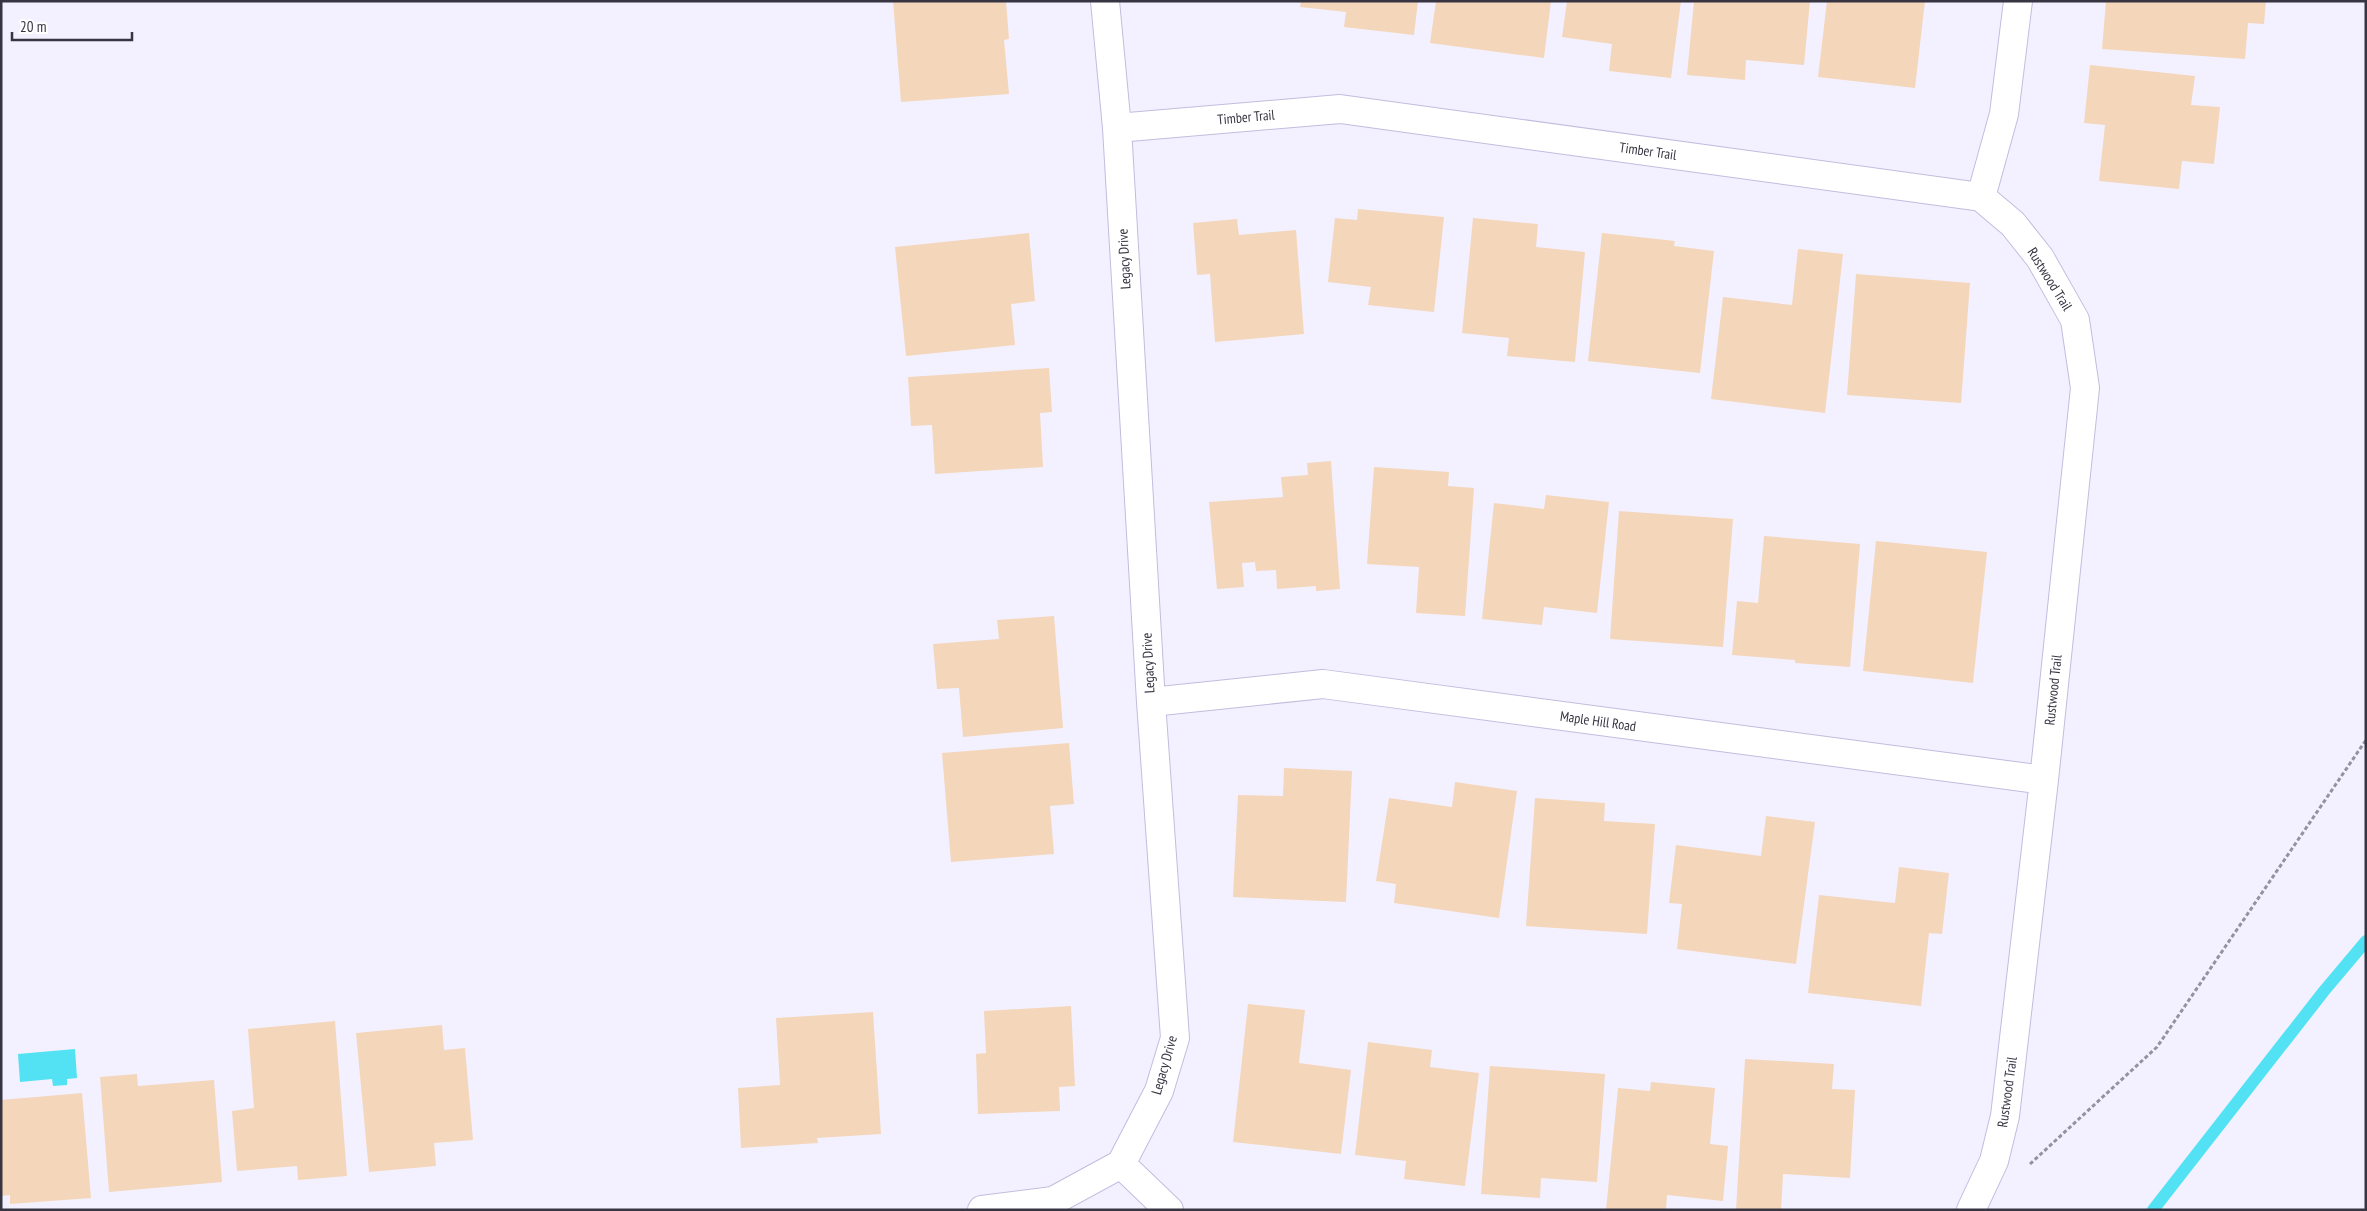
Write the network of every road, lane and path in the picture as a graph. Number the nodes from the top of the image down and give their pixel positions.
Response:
1 (1105, 1) edge
2 (2018, 1) edge
3 (1117, 128) junction
4 (1980, 197) junction
5 (1151, 702) junction
6 (2366, 740) edge
7 (2044, 780) junction
8 (1121, 1164) junction
9 (2029, 1165) dead end
10 (982, 1210) edge
11 (1170, 1210) edge
12 (1971, 1210) edge

1 - 3 street, Legacy Drive
2 - 4 street
3 - 4 street, Timber Trail
3 - 5 street, Legacy Drive
4 - 7 street, Rustwood Trail
5 - 7 street, Maple Hill Road
5 - 8 street, Legacy Drive
6 - 9 path
7 - 12 street, Rustwood Trail
8 - 10 street
8 - 11 street

